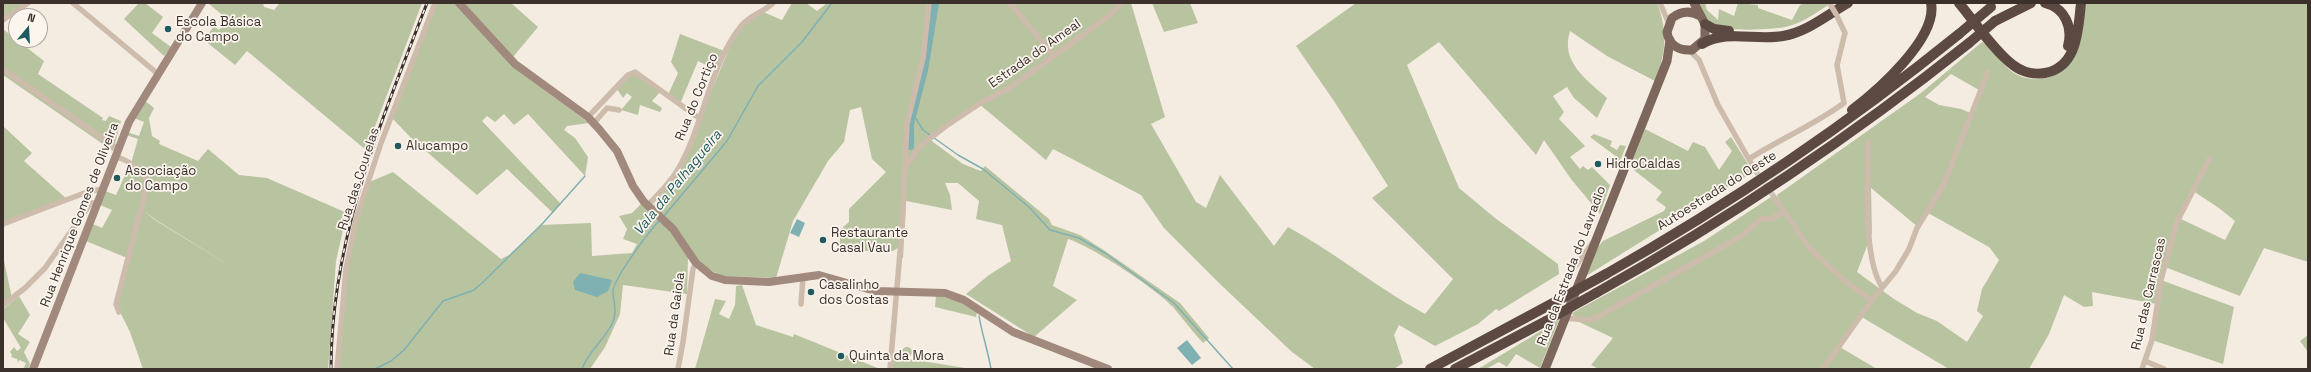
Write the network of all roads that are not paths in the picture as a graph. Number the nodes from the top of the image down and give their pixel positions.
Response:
1 (17, 3) edge
2 (73, 3) edge
3 (435, 3) edge
4 (459, 3) edge
5 (773, 3) edge
6 (929, 3) edge
7 (1010, 3) edge
8 (1121, 3) edge
9 (1660, 3) edge
10 (1688, 3) edge
11 (1694, 3) edge
12 (1833, 3) edge
13 (1848, 3) edge
14 (1931, 3) edge
15 (1959, 3) edge
16 (1965, 3) edge
17 (2015, 3) edge
18 (2031, 3) edge
19 (2044, 3) edge
20 (2081, 3) edge
21 (27, 4) edge
22 (200, 4) edge
23 (1993, 5) edge
24 (1664, 10) junction
25 (1680, 14) junction
26 (3, 20) edge
27 (1702, 20) junction
28 (1995, 21) junction
29 (1669, 24) junction
30 (1670, 40) junction
31 (1700, 45) junction
32 (1685, 50) junction
33 (1053, 54) junction
34 (1699, 60) junction
35 (1667, 61) junction
36 (3, 69) edge
37 (1988, 72) dead end
38 (158, 74) junction
39 (619, 110) dead end
40 (699, 118) junction
41 (591, 120) junction
42 (1868, 143) dead end
43 (1805, 150) junction
44 (116, 153) junction
45 (1749, 159) junction
46 (2209, 159) dead end
47 (906, 168) junction
48 (1755, 170) tunnel mouth
49 (102, 189) junction
50 (1774, 197) tunnel mouth
51 (97, 203) junction
52 (647, 206) junction
53 (1784, 212) junction
54 (3, 224) edge
55 (1596, 240) junction
56 (696, 263) junction
57 (1569, 275) dead end
58 (803, 276) junction
59 (1882, 287) junction
60 (897, 292) junction
61 (1872, 300) junction
62 (801, 304) dead end
63 (3, 305) edge
64 (119, 312) dead end
65 (1565, 318) junction
66 (2145, 361) junction
67 (33, 369) edge
68 (337, 369) edge
69 (678, 369) edge
70 (890, 369) edge
71 (1108, 369) edge
72 (1430, 369) edge
73 (1456, 369) edge
74 (1546, 369) edge
75 (1823, 369) edge
76 (2142, 369) edge
77 (2164, 369) edge

1 - 21 street
2 - 38 street
3 - 68 street, Rua das Courelas
4 - 41 street
5 - 40 street, Rua do Cortiço
6 - 47 street
7 - 33 street
8 - 33 street, Estrada do Ameal
9 - 24 street
10 - 25 main road
11 - 27 main road
12 - 27 highway
12 - 45 street, bridge
13 - 31 highway
14 - 43 highway
15 - 20 highway
16 - 19 highway
17 - 28 highway, Autoestrada do Oeste
18 - 28 highway
21 - 26 street
22 - 38 street, Rua Henrique Gomes de Oliveira
23 - 43 highway, Autoestrada do Oeste, bridge
24 - 25 street
24 - 29 street
25 - 27 main road
25 - 29 main road
27 - 31 main road
28 - 73 highway, Autoestrada do Oeste, bridge
29 - 30 main road
30 - 32 main road
30 - 35 main road, Rua da Estrada do Lavradio
31 - 32 main road
31 - 34 street
32 - 34 street
32 - 35 main road
33 - 47 street, Estrada do Ameal
34 - 45 street
35 - 55 main road, Rua da Estrada do Lavradio
36 - 44 street
37 - 59 street
38 - 44 street, Rua Henrique Gomes de Oliveira
39 - 41 street
40 - 41 street
40 - 52 street, Rua do Cortiço
41 - 52 street
42 - 59 street
43 - 72 highway, Autoestrada do Oeste, bridge
44 - 49 street, Rua Henrique Gomes de Oliveira
44 - 64 street
45 - 48 street
46 - 66 street, Rua das Carrascas
47 - 60 street
49 - 51 street, Rua Henrique Gomes de Oliveira
49 - 54 street
50 - 53 street
51 - 63 street
51 - 67 street, Rua Henrique Gomes de Oliveira
52 - 56 street
53 - 61 street
53 - 65 street
55 - 57 street
55 - 65 main road, Rua da Estrada do Lavradio
56 - 58 street
56 - 69 street, Rua da Gaiola
58 - 60 street
58 - 62 street
59 - 61 street
60 - 70 street
60 - 71 street
61 - 75 street
65 - 74 main road, Rua da Estrada do Lavradio
66 - 76 street, Rua das Carrascas
66 - 77 street

